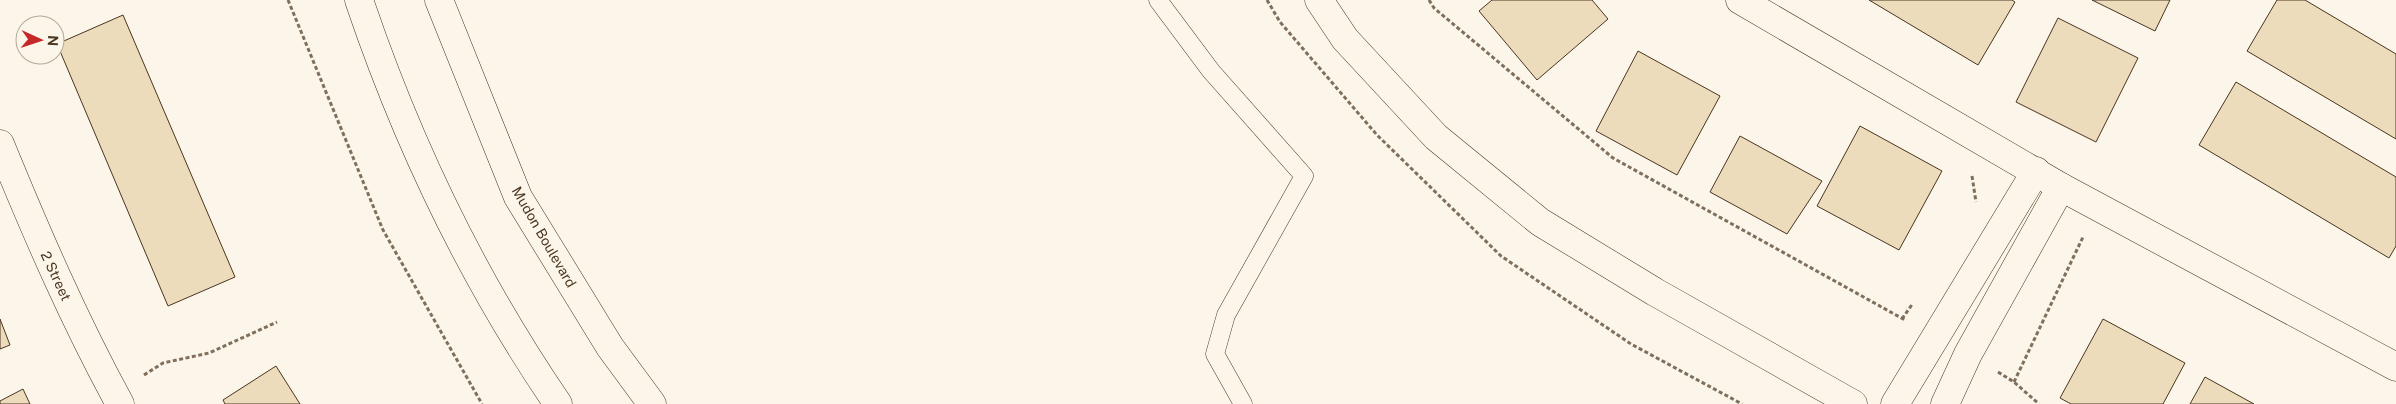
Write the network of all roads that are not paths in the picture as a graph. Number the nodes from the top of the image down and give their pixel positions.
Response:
1 (359, 0) edge
2 (439, 0) edge
3 (1158, 0) edge
4 (1319, 0) edge
5 (1740, 0) edge
6 (0, 144) edge
7 (2036, 171) junction
8 (2060, 187) junction
9 (2396, 367) edge
10 (118, 399) edge
11 (558, 404) edge
12 (652, 404) edge
13 (1243, 404) edge
14 (1853, 404) edge
15 (1895, 404) edge
16 (1945, 404) edge

1 - 11 street
2 - 12 street, Mudon Boulevard
3 - 13 lane
4 - 14 street
5 - 7 street
6 - 10 street, 2 Street
7 - 8 street
7 - 15 street
8 - 9 street
8 - 16 street

